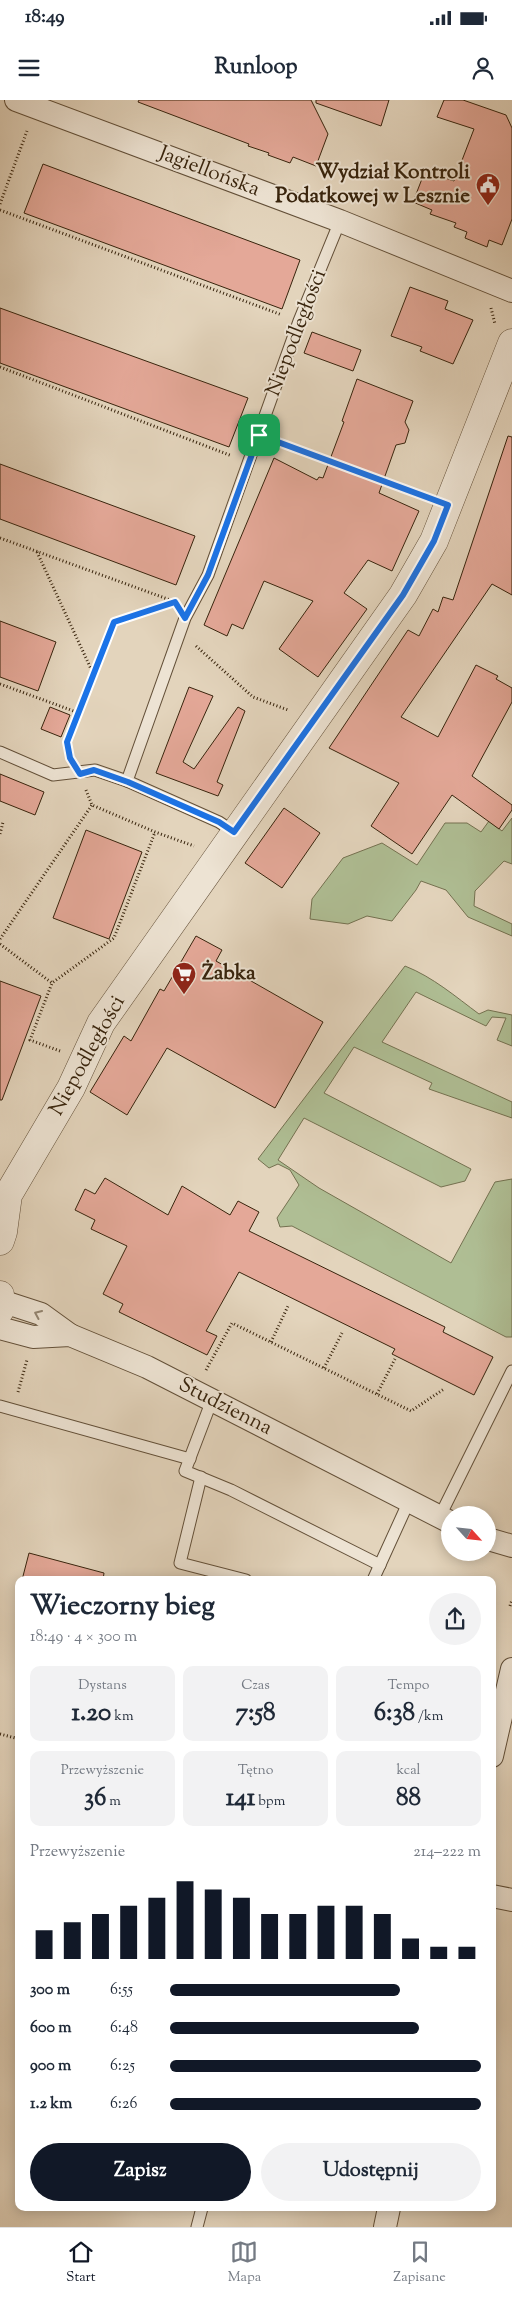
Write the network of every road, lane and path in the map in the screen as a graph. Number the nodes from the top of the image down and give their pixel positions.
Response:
1 (26, 103) edge
2 (0, 204) edge
3 (0, 210) edge
4 (340, 221) junction
5 (512, 291) edge
6 (490, 307) dead end
7 (299, 321) junction
8 (502, 338) edge
9 (0, 367) edge
10 (259, 435) junction
11 (249, 462) junction
12 (448, 505) junction
13 (0, 538) edge
14 (37, 552) junction
15 (192, 643) dead end
16 (93, 672) junction
17 (0, 684) edge
18 (289, 710) dead end
19 (79, 713) junction
20 (0, 752) edge
21 (80, 774) junction
22 (128, 782) junction
23 (92, 805) junction
24 (3, 822) dead end
25 (155, 832) junction
26 (234, 832) junction
27 (0, 834) edge
28 (200, 848) dead end
29 (0, 938) edge
30 (0, 944) edge
31 (52, 983) junction
32 (66, 1054) dead end
33 (4, 1198) edge
34 (0, 1241) edge
35 (0, 1302) edge
36 (288, 1306) dead end
37 (0, 1328) edge
38 (342, 1332) dead end
39 (70, 1335) junction
40 (271, 1342) junction
41 (27, 1358) dead end
42 (395, 1358) dead end
43 (324, 1368) junction
44 (206, 1371) dead end
45 (512, 1372) edge
46 (444, 1389) dead end
47 (377, 1394) junction
48 (212, 1400) junction
49 (0, 1406) edge
50 (13, 1410) junction
51 (190, 1458) junction
52 (201, 1477) junction
53 (409, 1501) junction
54 (451, 1506) edge
55 (441, 1517) edge
56 (496, 1541) edge
57 (512, 1546) edge
58 (380, 1565) junction
59 (230, 1576) edge
60 (375, 1576) edge
61 (512, 1600) edge
62 (510, 1606) dead end
63 (512, 1669) edge
64 (507, 1714) edge
65 (0, 1734) edge
66 (15, 1738) edge
67 (496, 1745) edge
68 (496, 1897) edge
69 (512, 1900) edge
70 (201, 2211) edge
71 (388, 2211) edge
72 (197, 2227) edge
73 (385, 2227) edge

1 - 2 path
1 - 4 street, Jagiellońska
3 - 7 path
4 - 5 street, Jagiellońska
4 - 7 lane, Niepodległości
6 - 8 path
7 - 10 lane, Niepodległości
8 - 12 street, Niepodległości
9 - 11 path
10 - 11 lane, Niepodległości
10 - 12 path
11 - 22 lane, Niepodległości
12 - 26 street, Niepodległości
13 - 14 path
14 - 16 path
14 - 16 path
15 - 18 path
16 - 19 path
17 - 19 path
19 - 21 path
20 - 21 lane
21 - 22 lane
21 - 23 path
22 - 26 lane
23 - 25 path
23 - 29 path
24 - 27 path
25 - 28 path
25 - 31 path
26 - 33 street, Niepodległości
30 - 31 path
31 - 32 path
33 - 34 street, Niepodległości
39 -> 35 street
36 - 40 path
37 - 39 street, Studzienna
38 - 43 path
39 - 48 street, Studzienna
40 - 43 path
40 - 44 path
41 - 50 path
42 - 47 path
43 - 47 path
45 - 54 lane, Studzienna
46 - 47 path
48 - 51 lane
48 - 53 street, Studzienna
49 - 50 lane
50 - 51 lane
51 - 52 lane
52 - 58 lane
52 - 59 lane
53 - 55 street, Studzienna
53 - 58 lane
56 - 57 street
58 - 60 lane
61 - 62 path
63 - 64 street
64 - 67 street
65 - 66 path
68 - 69 street
70 - 72 lane
71 - 73 street

